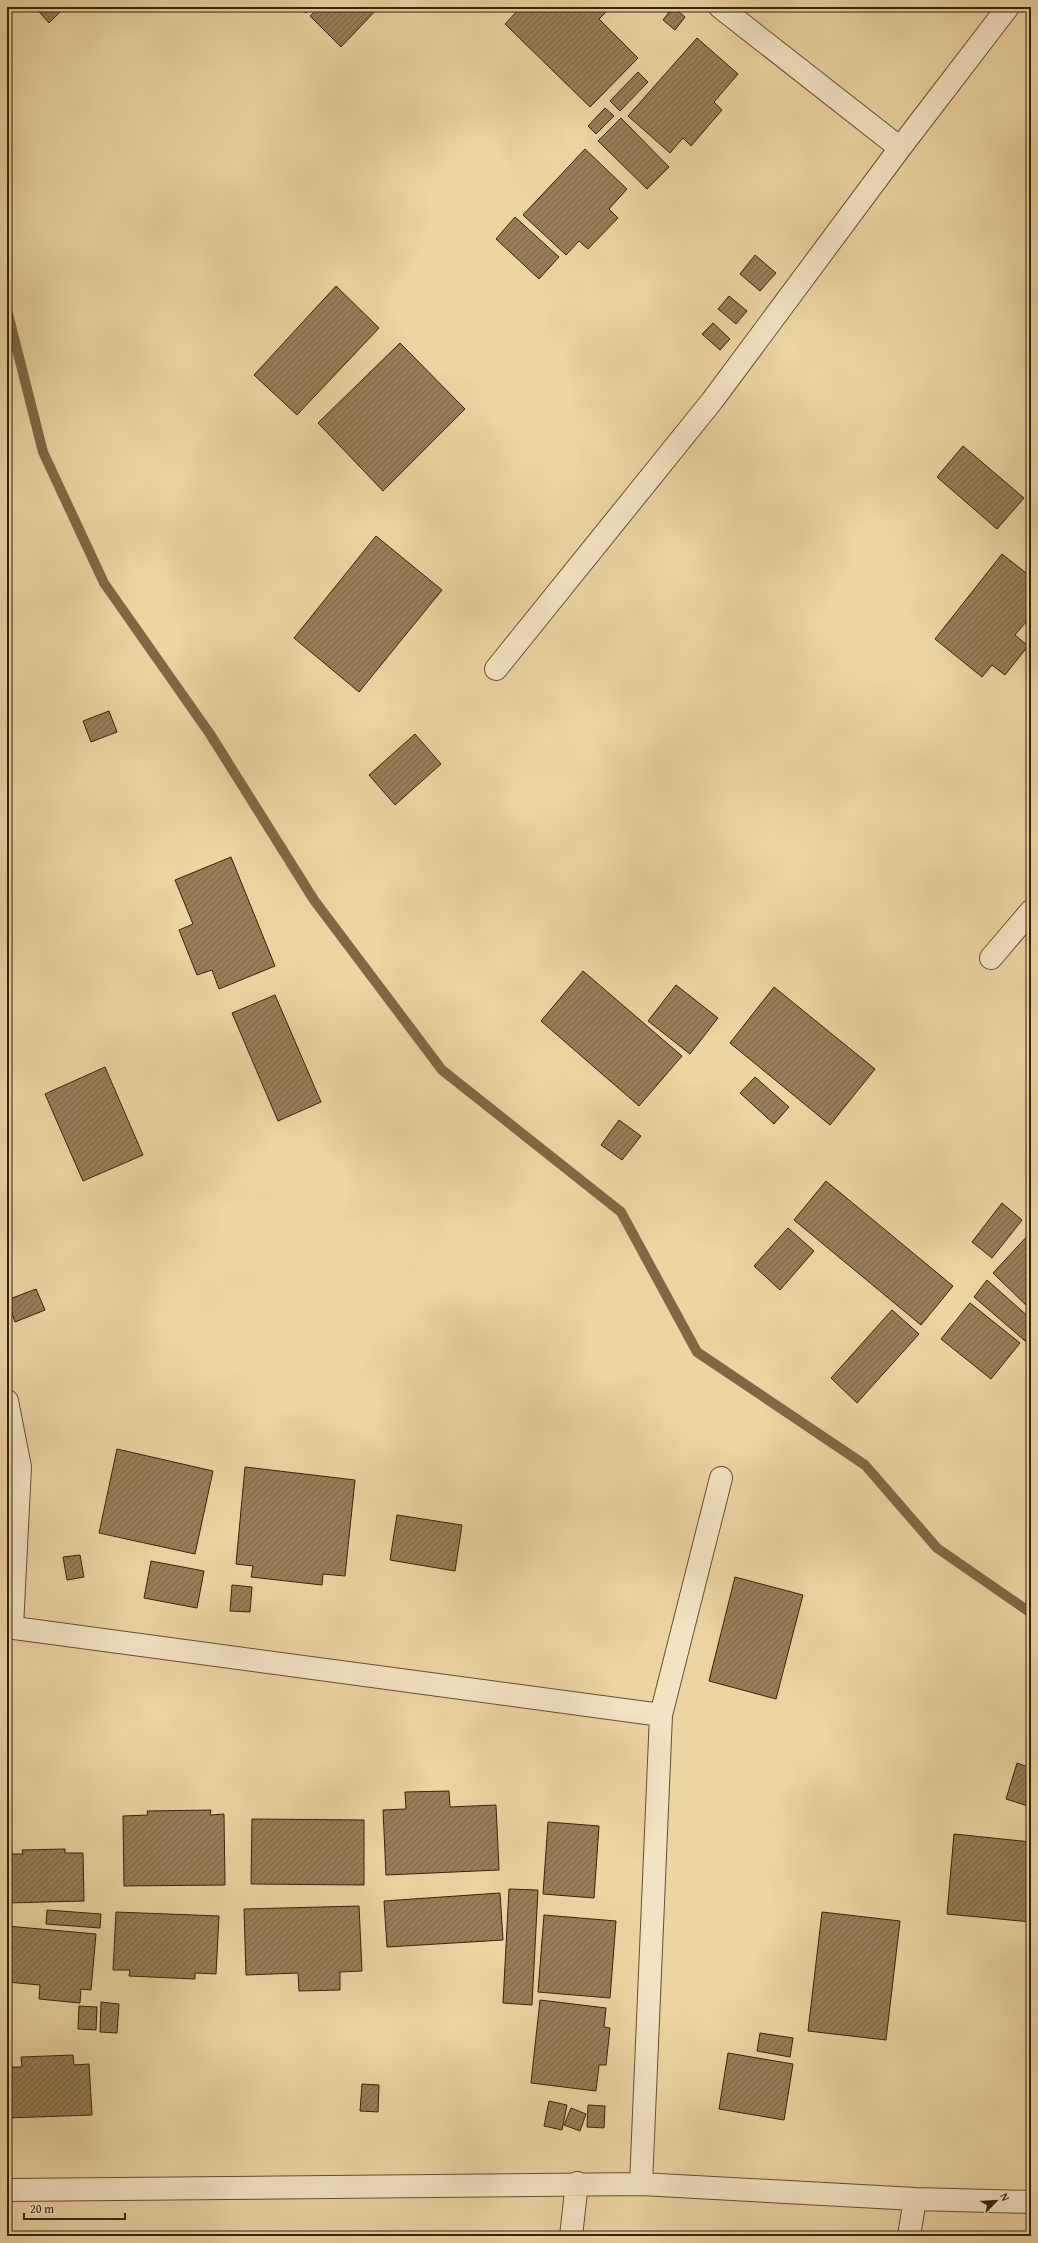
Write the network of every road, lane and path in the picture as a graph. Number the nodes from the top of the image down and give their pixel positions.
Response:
1 (720, 7) edge
2 (1008, 7) edge
3 (900, 148) junction
4 (496, 669) dead end
5 (1031, 911) edge
6 (991, 958) dead end
7 (7, 1401) edge
8 (721, 1478) dead end
9 (10, 1627) edge
10 (661, 1715) junction
11 (577, 2183) junction
12 (641, 2184) junction
13 (8, 2194) edge
14 (915, 2199) junction
15 (1031, 2202) edge
16 (571, 2236) edge
17 (909, 2236) edge

1 - 3 street
2 - 3 street
3 - 4 street
5 - 6 street
7 - 9 street
8 - 10 street
9 - 10 street
10 - 12 street
11 - 12 street
11 - 13 street
11 - 16 street
12 - 14 street
14 - 15 street
14 - 17 street

